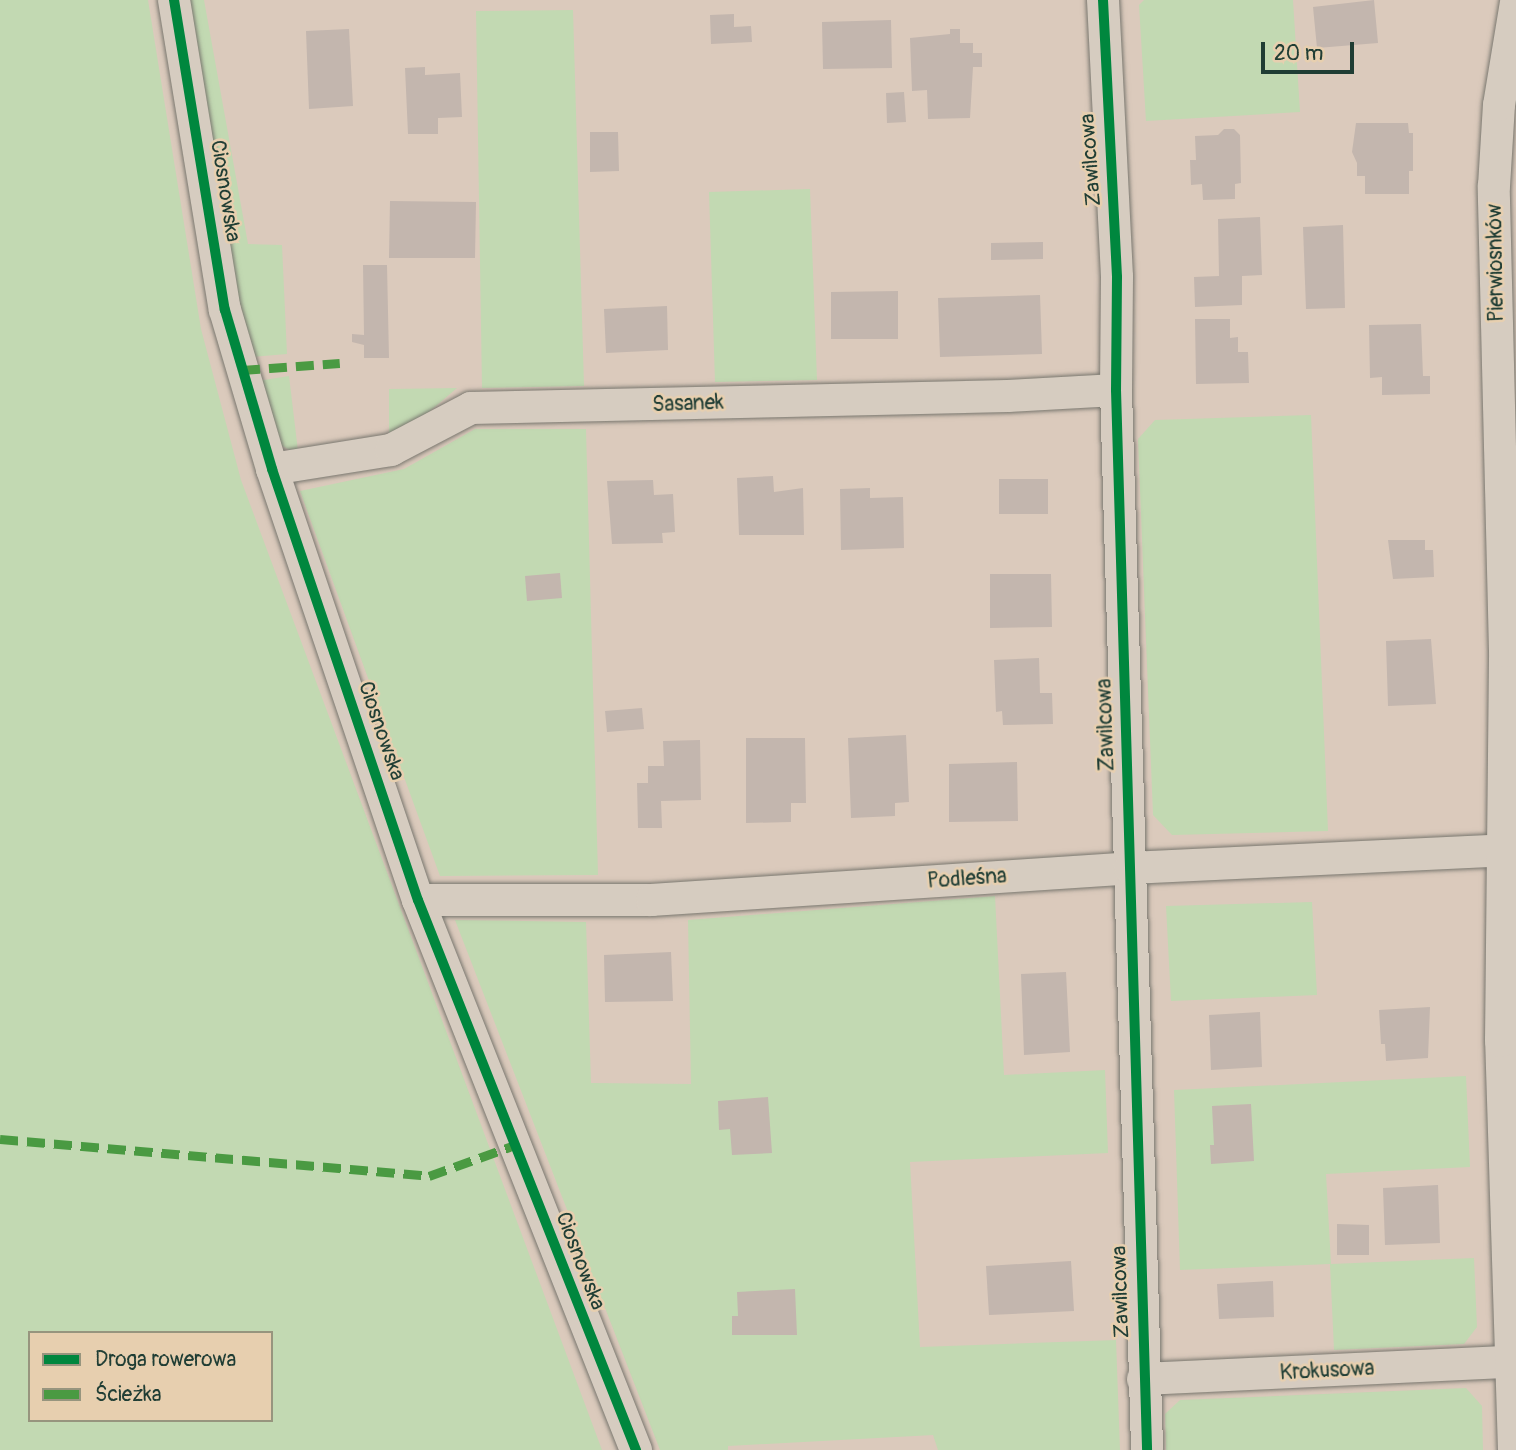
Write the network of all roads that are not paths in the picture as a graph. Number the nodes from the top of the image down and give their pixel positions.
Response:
1 (174, 0) edge
2 (1103, 0) edge
3 (1516, 2) edge
4 (1116, 390) junction
5 (272, 469) junction
6 (1509, 851) edge
7 (1129, 868) junction
8 (418, 900) junction
9 (1510, 1362) junction
10 (1143, 1379) junction
11 (636, 1450) edge
12 (1147, 1450) edge
13 (1514, 1450) edge

1 - 5 street, Ciosnowska
2 - 4 street, Zawilcowa
3 - 6 street, Pierwiosnków
4 - 5 street, Sasanek
4 - 7 street, Zawilcowa
5 - 8 street, Ciosnowska
6 - 7 street, Podleśna
6 - 9 street, Pierwiosnków
7 - 8 street, Podleśna
7 - 10 street, Zawilcowa
8 - 11 street, Ciosnowska
9 - 10 street, Krokusowa
9 - 13 street, Pierwiosnków
10 - 12 street, Zawilcowa

